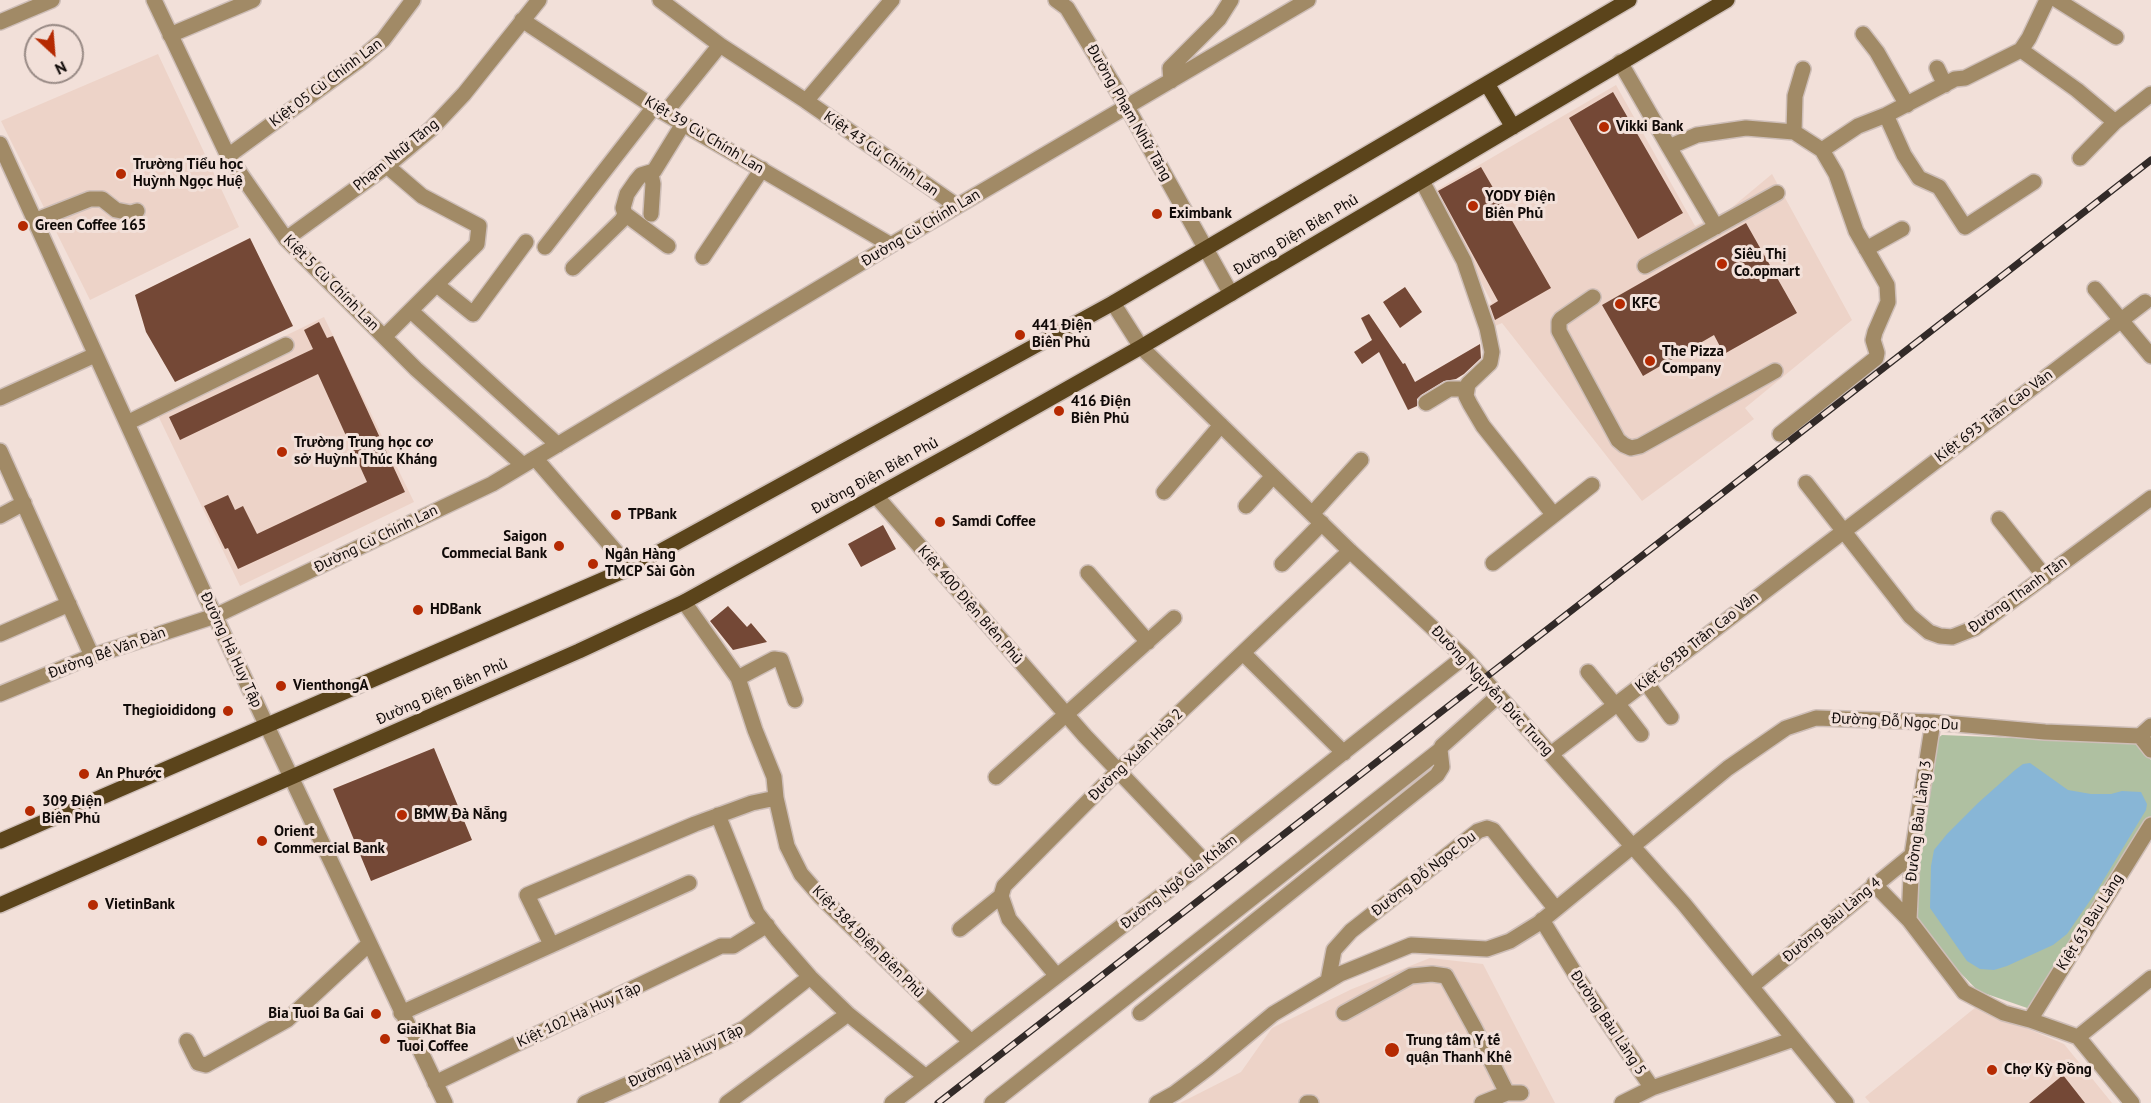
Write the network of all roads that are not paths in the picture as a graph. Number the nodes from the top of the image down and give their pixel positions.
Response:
1 (52, 0) edge
2 (154, 0) edge
3 (253, 0) edge
4 (413, 0) edge
5 (539, 0) edge
6 (660, 0) edge
7 (892, 0) edge
8 (1056, 0) edge
9 (1231, 0) edge
10 (1308, 0) edge
11 (1629, 0) edge
12 (1727, 0) edge
13 (2047, 0) edge
14 (2057, 0) edge
15 (522, 20) junction
16 (0, 22) edge
17 (1863, 34) dead end
18 (170, 35) junction
19 (2116, 37) dead end
20 (720, 45) junction
21 (2021, 50) junction
22 (1620, 62) junction
23 (1937, 68) dead end
24 (1803, 69) dead end
25 (1171, 81) junction
26 (1487, 84) junction
27 (1945, 85) junction
28 (2151, 94) edge
29 (806, 101) junction
30 (1907, 105) junction
31 (1127, 107) junction
32 (660, 110) junction
33 (1886, 115) junction
34 (2115, 122) junction
35 (684, 124) junction
36 (1514, 127) junction
37 (1794, 132) junction
38 (1, 146) edge
39 (1669, 147) junction
40 (1822, 150) junction
41 (228, 156) junction
42 (2080, 158) dead end
43 (387, 166) junction
44 (762, 169) junction
45 (648, 174) junction
46 (1422, 181) junction
47 (2034, 182) dead end
48 (1777, 194) dead end
49 (957, 206) junction
50 (137, 211) dead end
51 (625, 214) junction
52 (651, 214) dead end
53 (34, 221) junction
54 (1716, 227) junction
55 (1902, 229) dead end
56 (285, 239) junction
57 (526, 242) dead end
58 (891, 245) junction
59 (668, 246) dead end
60 (545, 247) dead end
61 (1206, 249) junction
62 (1866, 249) junction
63 (703, 257) dead end
64 (1645, 266) dead end
65 (573, 268) dead end
66 (437, 285) junction
67 (2095, 289) dead end
68 (1232, 294) junction
69 (1593, 297) dead end
70 (2145, 302) dead end
71 (1113, 303) junction
72 (411, 311) junction
73 (2121, 321) junction
74 (384, 337) junction
75 (286, 345) dead end
76 (1141, 346) junction
77 (95, 355) junction
78 (2151, 356) edge
79 (1774, 371) dead end
80 (1466, 389) junction
81 (0, 398) edge
82 (1426, 403) dead end
83 (126, 423) junction
84 (1221, 425) junction
85 (1780, 434) dead end
86 (558, 444) junction
87 (0, 451) edge
88 (1361, 460) dead end
89 (529, 462) junction
90 (1273, 476) junction
91 (1806, 483) dead end
92 (1592, 485) dead end
93 (1164, 492) dead end
94 (876, 496) junction
95 (2151, 498) edge
96 (24, 504) junction
97 (1246, 506) dead end
98 (1553, 514) junction
99 (0, 516) edge
100 (1317, 518) junction
101 (1999, 519) dead end
102 (1843, 530) junction
103 (1350, 551) junction
104 (1492, 563) dead end
105 (1282, 564) dead end
106 (630, 568) junction
107 (1088, 573) dead end
108 (2044, 577) junction
109 (684, 602) junction
110 (69, 604) junction
111 (215, 616) junction
112 (1174, 618) dead end
113 (0, 634) edge
114 (1148, 642) junction
115 (1243, 653) junction
116 (92, 656) junction
117 (1464, 657) junction
118 (1588, 672) dead end
119 (738, 678) junction
120 (1646, 681) junction
121 (0, 694) edge
122 (1498, 696) junction
123 (795, 700) dead end
124 (1616, 704) junction
125 (1065, 714) junction
126 (1671, 717) dead end
127 (1933, 722) junction
128 (267, 725) junction
129 (2145, 731) edge
130 (1641, 734) dead end
131 (1440, 750) junction
132 (2151, 750) edge
133 (1344, 753) junction
134 (1551, 754) junction
135 (1117, 772) junction
136 (996, 777) dead end
137 (292, 778) junction
138 (776, 798) junction
139 (718, 815) junction
140 (2151, 825) edge
141 (0, 841) edge
142 (1632, 846) junction
143 (1912, 855) junction
144 (1205, 862) junction
145 (689, 883) dead end
146 (1874, 884) junction
147 (1001, 896) junction
148 (0, 905) edge
149 (1555, 908) junction
150 (1542, 920) junction
151 (1909, 920) junction
152 (767, 925) junction
153 (960, 929) dead end
154 (369, 944) junction
155 (551, 944) junction
156 (1057, 976) junction
157 (810, 977) junction
158 (2151, 978) edge
159 (1328, 981) junction
160 (1752, 986) junction
161 (401, 1013) junction
162 (1140, 1013) dead end
163 (1344, 1013) dead end
164 (848, 1014) junction
165 (2030, 1020) junction
166 (2078, 1037) junction
167 (1794, 1039) junction
168 (187, 1041) dead end
169 (971, 1042) junction
170 (926, 1077) junction
171 (435, 1083) junction
172 (1652, 1088) junction
173 (1844, 1102) edge
174 (445, 1103) edge
175 (585, 1103) edge
176 (727, 1103) edge
177 (892, 1103) edge
178 (992, 1103) edge
179 (1157, 1103) edge
180 (1307, 1103) edge
181 (1311, 1103) edge
182 (1482, 1103) edge
183 (1622, 1103) edge
184 (2132, 1103) edge

1 - 16 street
2 - 18 street, Kiệt 5 Cù Chính Lan
3 - 18 street
4 - 41 street, Kiệt 05 Cù Chính Lan
5 - 15 street, Phạm Nhữ Tăng
6 - 20 street, Kiệt 43 Cù Chính Lan
7 - 29 street
8 - 31 street, Đường Phạm Nhữ Tăng
9 - 25 street
10 - 25 street, Đường Cù Chính Lan
11 - 26 main road
12 - 22 main road, Đường Điện Biên Phủ
13 - 21 street
14 - 19 street
15 - 32 street, Kiệt 39 Cù Chính Lan
15 - 43 street, Phạm Nhữ Tăng
17 - 30 street
18 - 41 street, Kiệt 5 Cù Chính Lan
20 - 29 street, Kiệt 43 Cù Chính Lan
20 - 32 street
21 - 27 street
21 - 34 street
22 - 36 main road, Đường Điện Biên Phủ
22 - 39 street
23 - 27 street
24 - 37 street
25 - 31 street, Đường Cù Chính Lan
26 - 36 main road
26 - 61 main road
27 - 30 street
28 - 34 street
29 - 49 street, Kiệt 43 Cù Chính Lan
30 - 33 street
31 - 49 street, Đường Cù Chính Lan
31 - 61 street, Đường Phạm Nhữ Tăng
32 - 35 street, Kiệt 39 Cù Chính Lan
32 - 60 street
33 - 40 street
33 - 47 street
34 - 42 street
35 - 44 street, Kiệt 39 Cù Chính Lan
35 - 45 street
36 - 46 main road, Đường Điện Biên Phủ
37 - 39 street
37 - 40 street
38 - 53 street, Đường Hà Huy Tập
39 - 54 street
40 - 62 street
41 - 56 street, Kiệt 5 Cù Chính Lan
43 - 56 street, Phạm Nhữ Tăng
43 - 66 street
44 - 58 street, Kiệt 39 Cù Chính Lan
44 - 63 street
45 - 51 street
45 - 52 street
46 - 68 main road, Đường Điện Biên Phủ
46 - 80 street
48 - 54 street
49 - 58 street, Đường Cù Chính Lan
50 - 53 street
51 - 59 street
51 - 65 street
53 - 77 street, Đường Hà Huy Tập
54 - 64 street
55 - 62 street
56 - 74 street, Kiệt 5 Cù Chính Lan
57 - 66 street
58 - 86 street, Đường Cù Chính Lan
61 - 68 street, Đường Phạm Nhữ Tăng
61 - 71 main road
62 - 85 street
66 - 72 street
67 - 73 street
68 - 76 main road, Đường Điện Biên Phủ
69 - 79 street
70 - 73 street, Kiệt 693 Trần Cao Vân
71 - 76 street, Đường Nguyễn Đức Trung
71 - 106 main road
72 - 74 street
72 - 86 street
73 - 78 street
73 - 102 street, Kiệt 693 Trần Cao Vân
74 - 89 street, Kiệt 5 Cù Chính Lan
75 - 83 street
76 - 84 street, Đường Nguyễn Đức Trung
76 - 94 main road, Đường Điện Biên Phủ
77 - 81 street
77 - 83 street, Đường Hà Huy Tập
80 - 82 street
80 - 98 street
83 - 111 street, Đường Hà Huy Tập
84 - 90 street, Đường Nguyễn Đức Trung
84 - 93 street
86 - 89 street, Đường Cù Chính Lan
87 - 96 street
88 - 100 street
89 - 106 street
89 - 111 street, Đường Cù Chính Lan
90 - 97 street
90 - 100 street, Đường Nguyễn Đức Trung
91 - 102 street, Đường Thanh Tân
92 - 98 street
94 - 109 main road, Đường Điện Biên Phủ
94 - 125 street, Kiệt 400 Điện Biên Phủ
95 - 108 street, Đường Thanh Tân
96 - 99 street
96 - 110 street
98 - 104 street
100 - 103 street, Đường Nguyễn Đức Trung
100 - 105 street
101 - 108 street
102 - 108 street, Đường Thanh Tân
102 - 120 street, Kiệt 693B Trần Cao Vân
103 - 115 street, Đường Xuân Hòa 2
103 - 117 street, Đường Nguyễn Đức Trung
106 - 128 main road
107 - 114 street
109 - 119 street, Kiệt 384 Điện Biên Phủ
109 - 137 main road, Đường Điện Biên Phủ
110 - 113 street
110 - 116 street
111 - 116 street, Đường Bế Văn Đàn
111 - 128 street, Đường Hà Huy Tập
112 - 114 street
114 - 125 street
115 - 133 street
115 - 135 street, Đường Xuân Hòa 2
116 - 121 street, Đường Bế Văn Đàn
117 - 122 street, Đường Nguyễn Đức Trung
117 - 133 street, Đường Ngô Gia Khảm
118 - 124 street
119 - 123 street
119 - 138 street, Kiệt 384 Điện Biên Phủ
120 - 124 street, Kiệt 693B Trần Cao Vân
120 - 126 street
122 - 131 street
122 - 134 street, Đường Nguyễn Đức Trung
124 - 130 street
124 - 134 street, Kiệt 693B Trần Cao Vân
125 - 135 street, Kiệt 400 Điện Biên Phủ
125 - 136 street
127 - 129 street, Đường Đỗ Ngọc Du
127 - 142 street, Đường Đỗ Ngọc Du
127 - 143 street, Đường Bàu Làng 3
128 - 137 street, Đường Hà Huy Tập
128 - 141 main road
129 - 132 street
131 - 162 street
131 - 178 street
133 - 144 street, Đường Ngô Gia Khảm
134 - 142 street, Đường Nguyễn Đức Trung
135 - 144 street, Kiệt 400 Điện Biên Phủ
135 - 147 street, Đường Xuân Hòa 2
137 - 148 main road, Đường Điện Biên Phủ
137 - 154 street, Đường Hà Huy Tập
138 - 139 street
138 - 169 street, Kiệt 384 Điện Biên Phủ
139 - 152 street
139 - 155 street
140 - 165 street, Kiệt 63 Bàu Làng
142 - 149 street, Đường Đỗ Ngọc Du
142 - 160 street, Đường Nguyễn Đức Trung
143 - 146 street, Đường Bàu Làng 4
143 - 151 street, Đường Bàu Làng 3
144 - 156 street, Đường Ngô Gia Khảm
145 - 155 street
146 - 151 street
146 - 160 street, Đường Bàu Làng 4
147 - 153 street, Đường Xuân Hòa 2
147 - 156 street
149 - 150 street, Đường Đỗ Ngọc Du
149 - 159 street, Đường Đỗ Ngọc Du
150 - 159 street, Đường Đỗ Ngọc Du
150 - 172 street, Đường Bàu Làng 5
151 - 165 street
152 - 157 street
152 - 171 street, Kiệt 102 Hà Huy Tập
154 - 161 street, Đường Hà Huy Tập
154 - 168 street
155 - 161 street
156 - 169 street, Đường Ngô Gia Khảm
157 - 164 street
157 - 175 street, Đường Hà Huy Tập
158 - 166 street
159 - 179 street, Đường Đỗ Ngọc Du
160 - 167 street, Đường Nguyễn Đức Trung
161 - 171 street, Đường Hà Huy Tập
163 - 182 street
164 - 170 street
164 - 176 street
165 - 166 street
166 - 184 street
167 - 172 street, Đường Bàu Làng 5
167 - 173 street, Đường Nguyễn Đức Trung
169 - 170 street, Đường Ngô Gia Khảm
170 - 177 street, Đường Ngô Gia Khảm
171 - 174 street, Đường Hà Huy Tập
172 - 183 street
180 - 181 street

